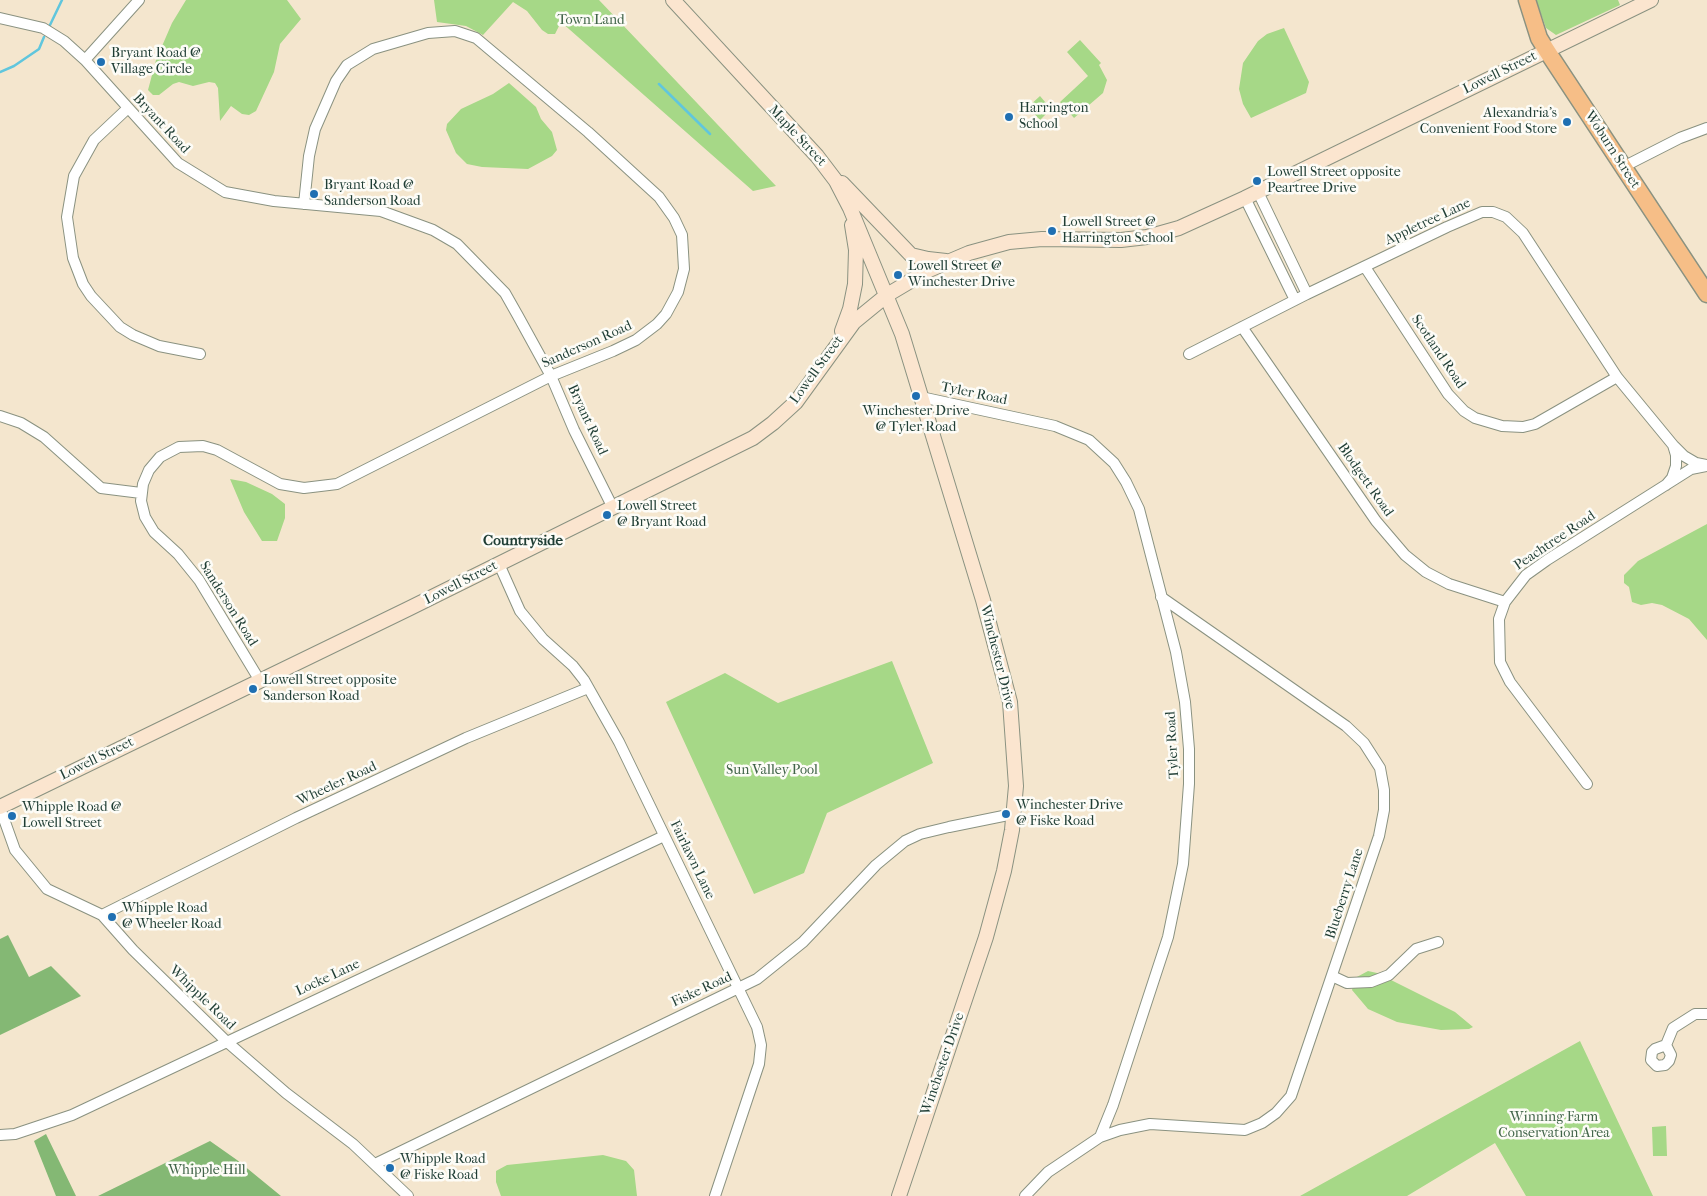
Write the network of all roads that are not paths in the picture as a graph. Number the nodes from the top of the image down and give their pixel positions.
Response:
1 (139, 0) edge
2 (673, 0) edge
3 (1527, 0) edge
4 (1651, 0) edge
5 (0, 18) edge
6 (1546, 50) junction
7 (85, 60) junction
8 (128, 108) junction
9 (1707, 128) edge
10 (1623, 168) junction
11 (830, 172) junction
12 (842, 191) junction
13 (1252, 195) junction
14 (304, 204) junction
15 (949, 260) junction
16 (1365, 267) junction
17 (887, 294) junction
18 (1307, 294) junction
19 (1707, 294) edge
20 (1295, 300) junction
21 (1242, 326) junction
22 (200, 354) dead end
23 (1189, 354) dead end
24 (821, 368) junction
25 (551, 376) junction
26 (1616, 377) junction
27 (921, 397) junction
28 (0, 416) edge
29 (1673, 445) junction
30 (1707, 466) edge
31 (1666, 485) junction
32 (141, 493) junction
33 (613, 508) junction
34 (499, 564) junction
35 (1162, 597) junction
36 (1504, 602) junction
37 (260, 680) junction
38 (588, 688) junction
39 (1587, 784) dead end
40 (0, 807) edge
41 (1013, 814) junction
42 (664, 836) junction
43 (102, 915) junction
44 (1438, 942) dead end
45 (1332, 976) junction
46 (739, 988) junction
47 (1707, 1014) edge
48 (226, 1040) junction
49 (1666, 1045) dead end
50 (0, 1135) edge
51 (1100, 1137) junction
52 (376, 1164) junction
53 (408, 1196) edge
54 (715, 1196) edge
55 (898, 1196) edge
56 (1026, 1196) edge

1 - 7 street
2 - 11 main road, Maple Street
3 - 6 main road, Woburn Street
4 - 6 main road, Lowell Street
5 - 7 street, Bryant Road
6 - 10 main road, Woburn Street
6 - 13 main road, Lowell Street
7 - 8 street, Bryant Road
8 - 14 street, Bryant Road
8 - 22 street
9 - 10 street
10 - 19 main road, Woburn Street
11 - 12 main road, Maple Street
11 - 15 main road
12 - 17 main road, Maple Street
12 - 24 main road
13 - 15 main road, Lowell Street
13 - 18 street
13 - 20 street
14 - 25 street, Bryant Road
14 - 25 street, Sanderson Road
15 - 17 main road, Lowell Street
16 - 18 street, Appletree Lane
16 - 26 street, Scotland Road
16 - 26 street, Appletree Lane
17 - 24 main road, Lowell Street
17 - 27 main road, Winchester Drive
18 - 20 street, Appletree Lane
20 - 21 street, Appletree Lane
21 - 23 street, Appletree Lane
21 - 36 street, Blodgett Road
24 - 33 main road, Lowell Street
25 - 32 street, Sanderson Road
25 - 33 street, Bryant Road
26 - 29 street, Appletree Lane
27 - 35 street, Tyler Road
27 - 41 main road, Winchester Drive
28 - 32 street
29 - 30 street, Appletree Lane
29 - 31 street
30 - 31 street, Peachtree Road
31 - 36 street, Peachtree Road
32 - 37 street, Sanderson Road
33 - 34 main road, Lowell Street
34 - 37 main road, Lowell Street
34 - 38 street, Fairlawn Lane
35 - 45 street, Blueberry Lane
35 - 51 street, Tyler Road
36 - 39 street, Peachtree Road
37 - 40 main road, Lowell Street
38 - 42 street, Fairlawn Lane
38 - 43 street, Wheeler Road
40 - 43 street, Whipple Road
41 - 46 street, Fiske Road
41 - 55 main road, Winchester Drive
42 - 46 street, Fairlawn Lane
42 - 48 street, Locke Lane
43 - 48 street, Whipple Road
44 - 45 street
45 - 51 street, Blueberry Lane
46 - 52 street, Fiske Road
46 - 54 street, Fairlawn Lane
47 - 49 street
48 - 50 street, Locke Lane
48 - 52 street, Whipple Road
51 - 56 street
52 - 53 street, Whipple Road

